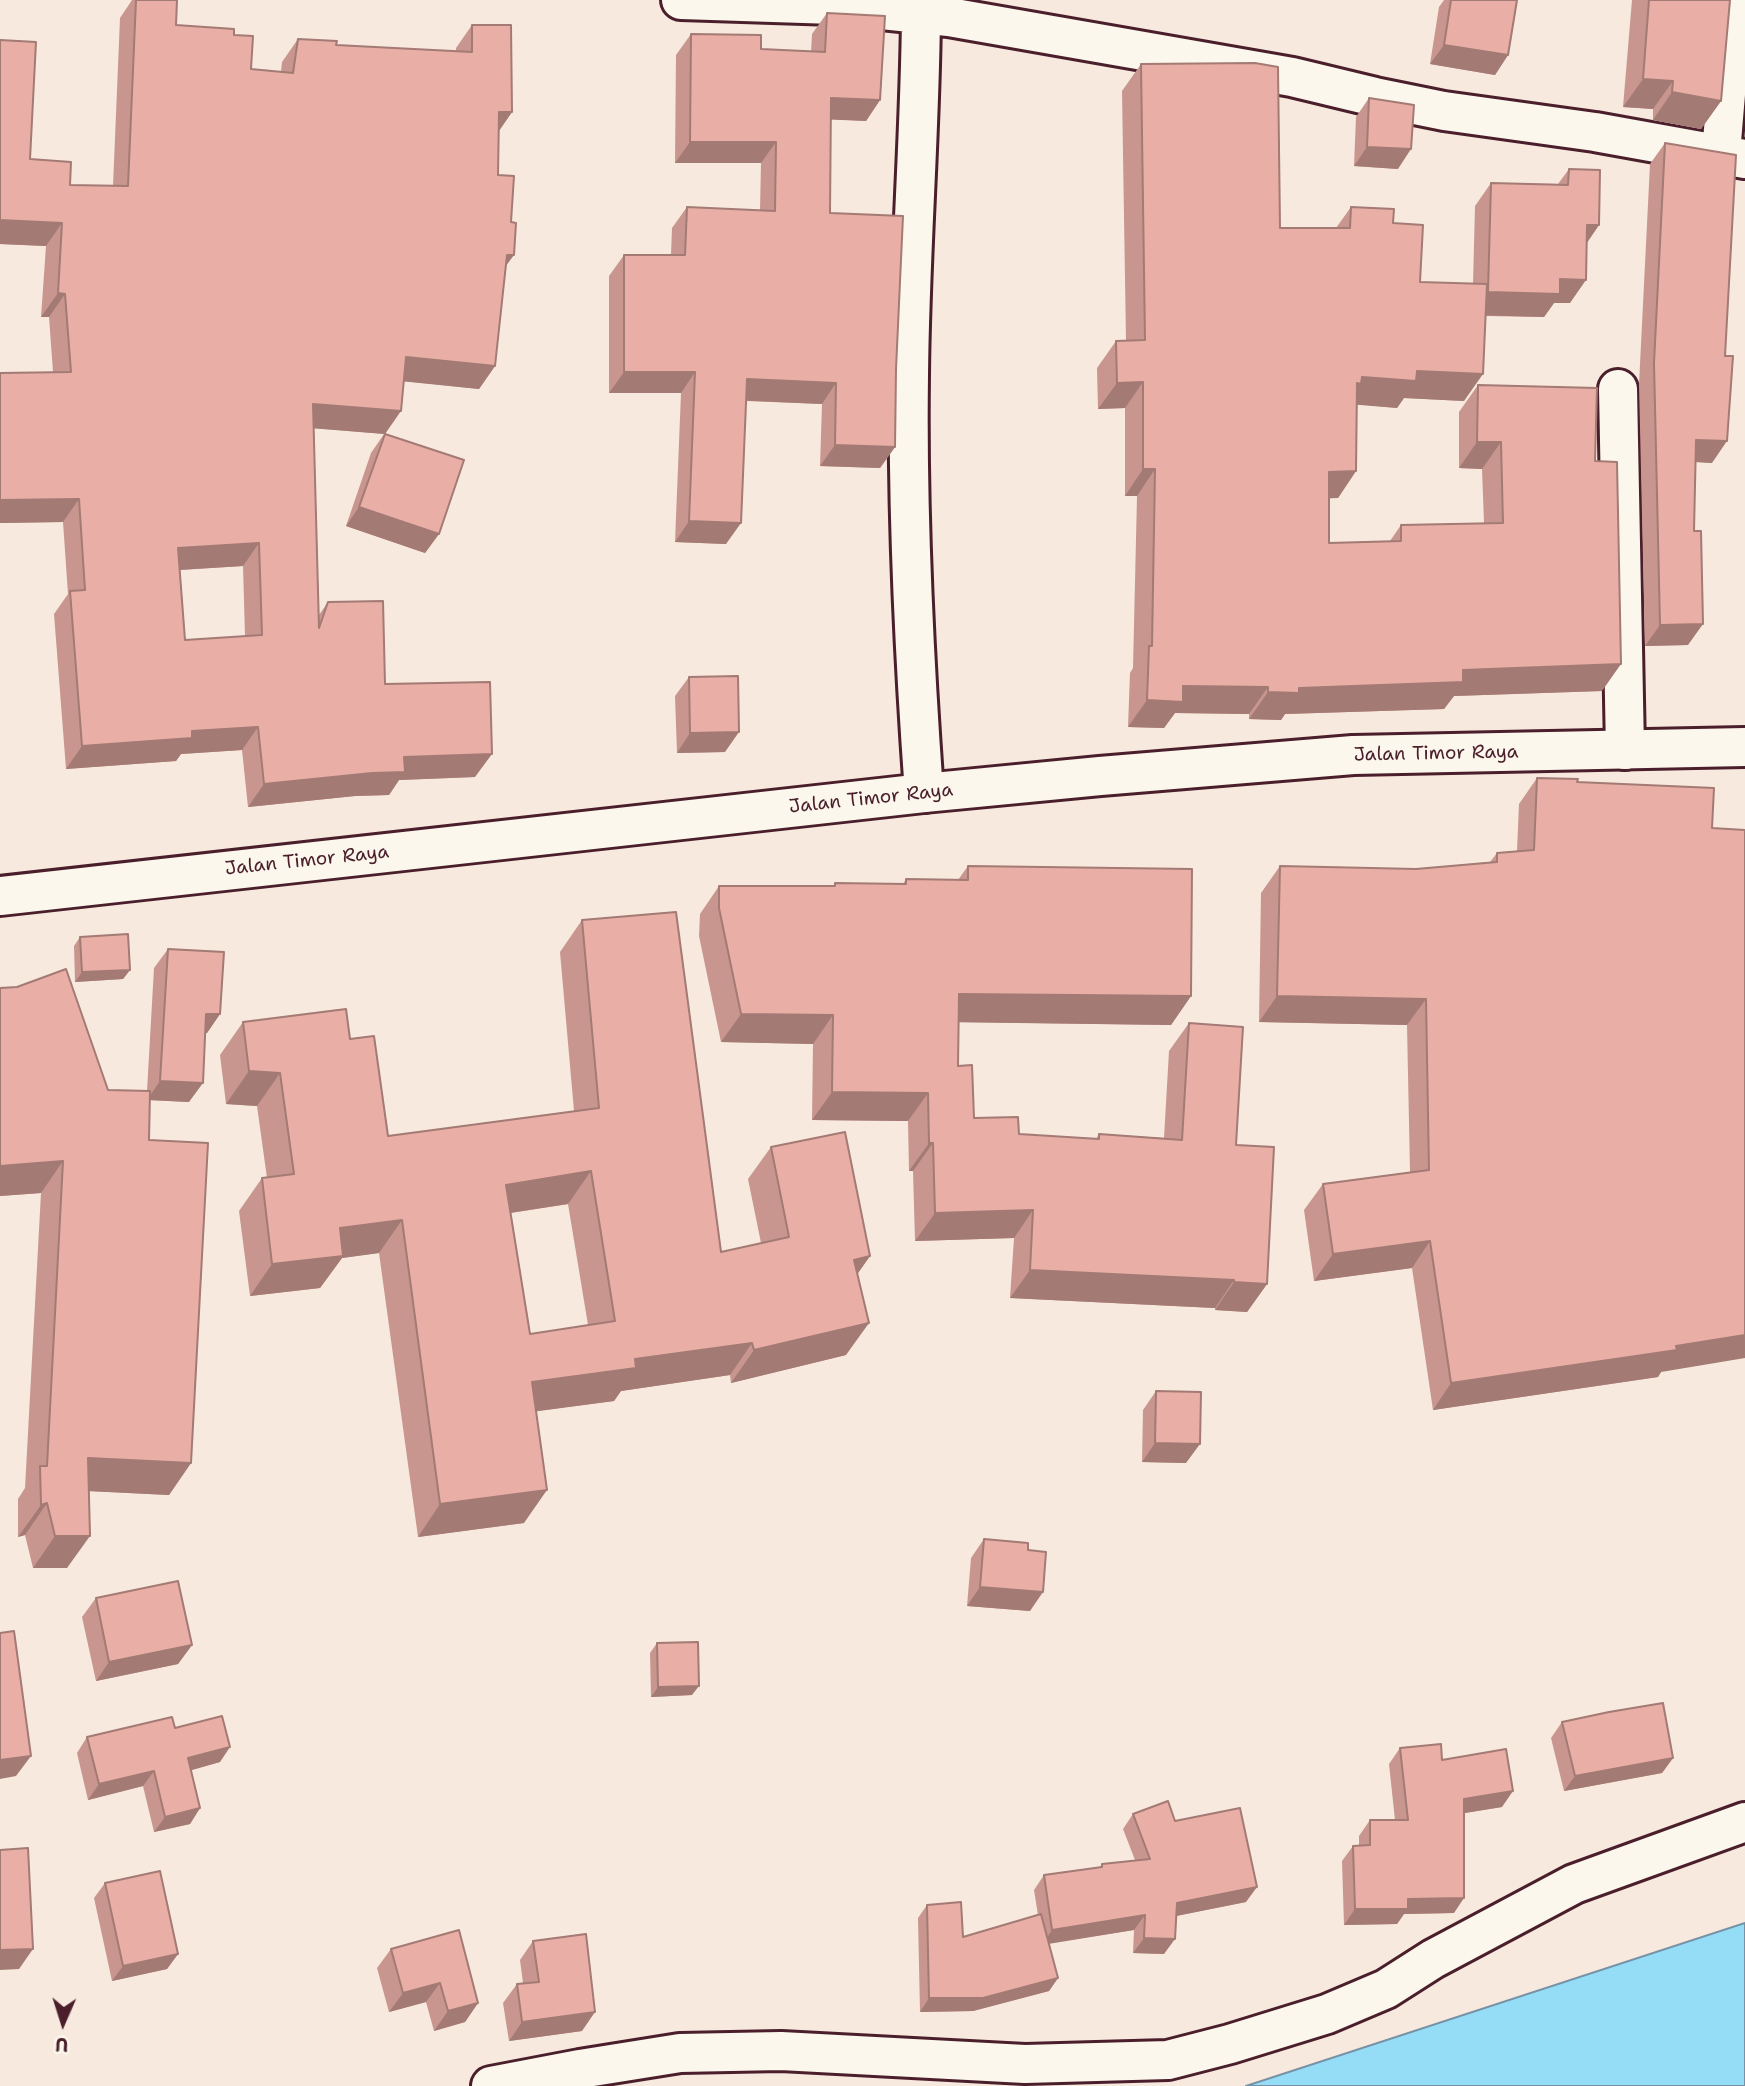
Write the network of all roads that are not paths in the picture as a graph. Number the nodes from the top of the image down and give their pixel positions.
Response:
1 (683, 0) edge
2 (1734, 0) edge
3 (921, 15) junction
4 (1733, 156) edge
5 (1618, 389) dead end
6 (1745, 747) edge
7 (1625, 750) junction
8 (924, 793) junction
9 (0, 896) edge
10 (1745, 1822) edge
11 (491, 2086) edge

1 - 3 main road
2 - 4 main road
3 - 4 main road
3 - 8 main road
5 - 7 main road
6 - 7 main road, Jalan Timor Raya
7 - 8 main road, Jalan Timor Raya
8 - 9 main road, Jalan Timor Raya
10 - 11 main road

